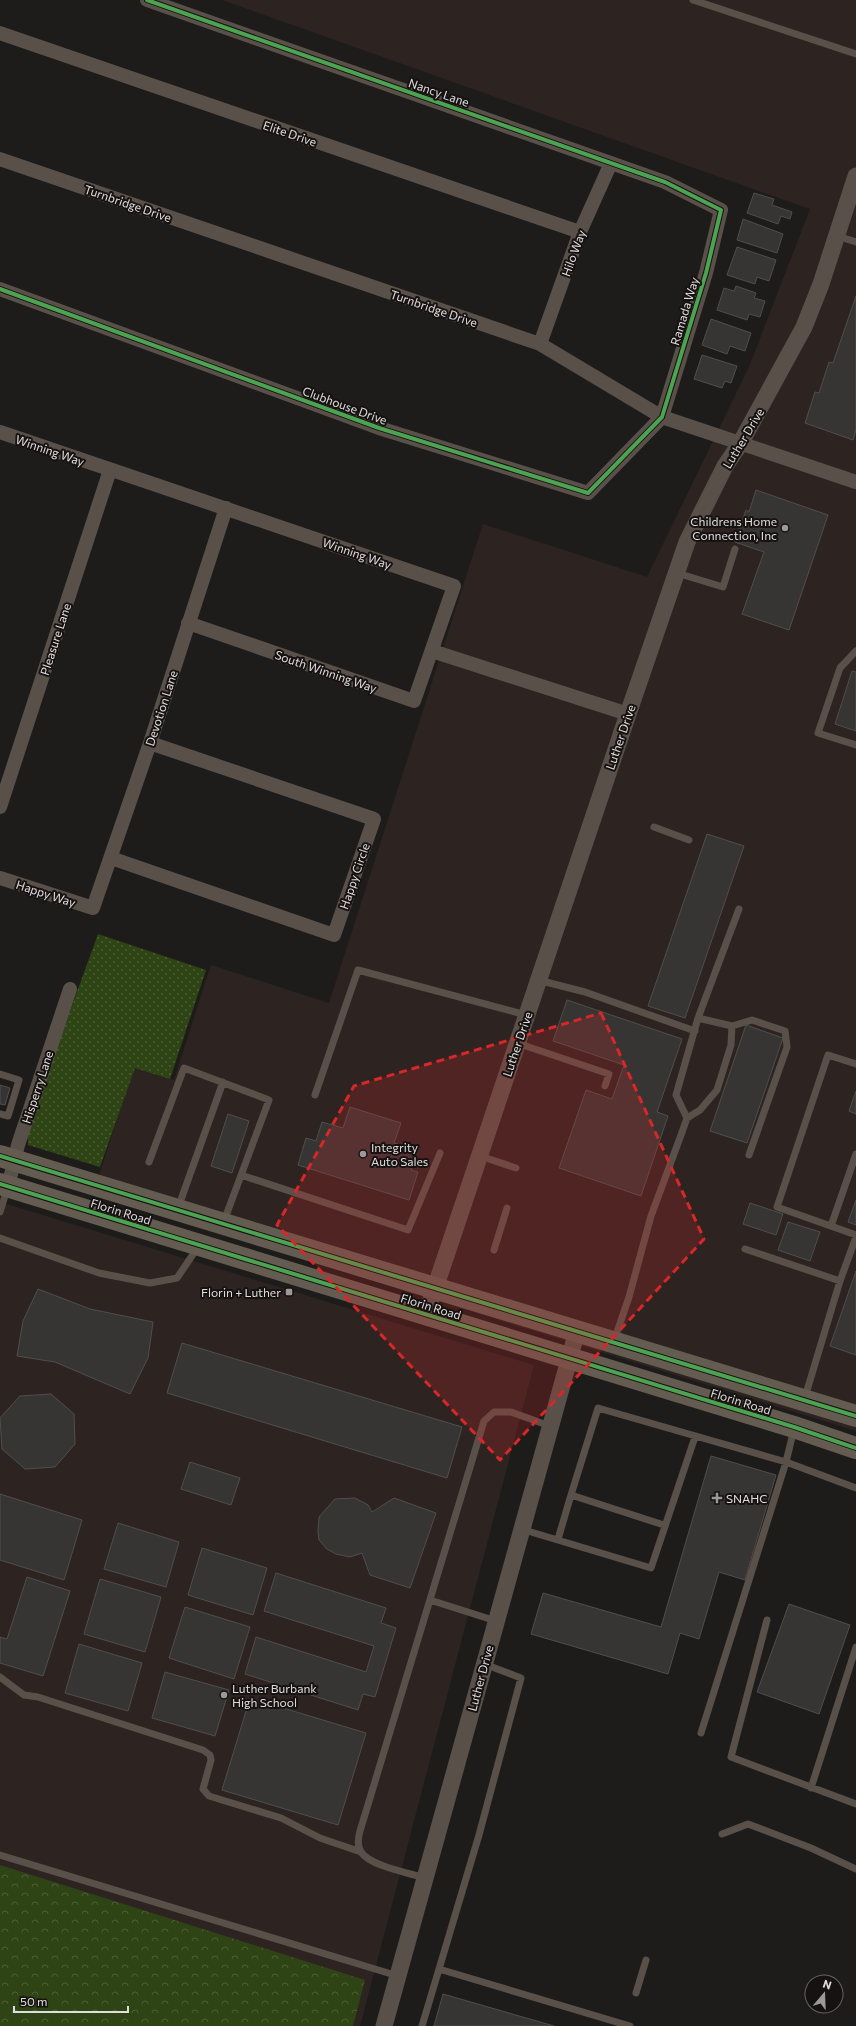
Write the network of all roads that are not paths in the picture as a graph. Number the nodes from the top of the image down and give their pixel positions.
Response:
1 (146, 0) edge
2 (693, 0) edge
3 (0, 33) edge
4 (856, 54) edge
5 (0, 159) edge
6 (611, 163) junction
7 (856, 176) edge
8 (721, 210) joint
9 (580, 232) junction
10 (836, 235) junction
11 (856, 242) edge
12 (0, 289) edge
13 (540, 344) junction
14 (662, 418) junction
15 (0, 434) edge
16 (740, 444) junction
17 (110, 470) junction
18 (856, 482) edge
19 (226, 508) junction
20 (735, 549) dead end
21 (676, 572) junction
22 (188, 623) junction
23 (432, 651) junction
24 (856, 651) edge
25 (628, 714) junction
26 (150, 743) junction
27 (856, 745) edge
28 (0, 807) edge
29 (654, 827) dead end
30 (689, 840) dead end
31 (111, 858) junction
32 (0, 878) edge
33 (93, 908) joint
34 (739, 909) dead end
35 (538, 980) junction
36 (70, 989) dead end
37 (526, 1015) junction
38 (698, 1018) junction
39 (732, 1026) junction
40 (695, 1031) junction
41 (517, 1043) junction
42 (856, 1064) edge
43 (0, 1074) edge
44 (223, 1082) junction
45 (605, 1086) dead end
46 (315, 1095) dead end
47 (0, 1114) edge
48 (687, 1118) junction
49 (440, 1153) dead end
50 (856, 1154) edge
51 (749, 1155) dead end
52 (479, 1156) junction
53 (8, 1158) edge
54 (149, 1162) dead end
55 (516, 1168) dead end
56 (241, 1175) junction
57 (4, 1185) edge
58 (507, 1208) dead end
59 (178, 1210) junction
60 (0, 1212) edge
61 (223, 1223) junction
62 (831, 1226) junction
63 (856, 1236) edge
64 (0, 1238) edge
65 (199, 1245) junction
66 (745, 1249) dead end
67 (494, 1250) dead end
68 (840, 1281) junction
69 (435, 1287) junction
70 (426, 1315) junction
71 (577, 1331) junction
72 (613, 1342) junction
73 (570, 1360) junction
74 (804, 1399) junction
75 (856, 1416) edge
76 (551, 1426) junction
77 (794, 1427) junction
78 (695, 1437) junction
79 (856, 1448) edge
80 (786, 1462) junction
81 (856, 1488) edge
82 (571, 1495) junction
83 (664, 1525) junction
84 (521, 1529) junction
85 (558, 1540) junction
86 (430, 1600) junction
87 (496, 1620) junction
88 (767, 1620) dead end
89 (856, 1647) edge
90 (484, 1664) junction
91 (0, 1678) edge
92 (701, 1733) dead end
93 (811, 1788) junction
94 (855, 1802) edge
95 (722, 1834) dead end
96 (361, 1852) junction
97 (0, 1855) edge
98 (856, 1869) edge
99 (425, 1878) junction
100 (646, 1960) dead end
101 (439, 1969) junction
102 (398, 1976) junction
103 (636, 1993) dead end
104 (384, 2026) edge
105 (422, 2026) edge
106 (630, 2026) edge

1 - 6 street, Nancy Lane
2 - 4 lane
3 - 9 street, Elite Drive
5 - 13 street, Turnbridge Drive
6 - 8 street, Nancy Lane
6 - 9 street, Hilo Way
7 - 10 street, Luther Drive
8 - 14 street, Ramada Way
9 - 13 street, Hilo Way
10 - 11 lane
10 - 16 street, Luther Drive
12 - 14 street, Clubhouse Drive
13 - 14 street, Turnbridge Drive
14 - 16 street, Turnbridge Drive
15 - 17 street, Winning Way
16 - 18 street, Turnbridge Drive
16 - 21 street, Luther Drive
17 - 19 street, Winning Way
17 - 28 street, Pleasure Lane
19 - 22 street, Devotion Lane
19 - 23 street, Winning Way
20 - 21 lane
21 - 25 street, Luther Drive
22 - 23 street, South Winning Way
22 - 26 street, Devotion Lane
23 - 25 street
24 - 27 lane
25 - 35 street, Luther Drive
26 - 31 street, Devotion Lane
26 - 31 street, Happy Circle
29 - 30 lane
31 - 33 street, Devotion Lane
32 - 33 street, Happy Way
34 - 38 lane
35 - 37 street, Luther Drive
35 - 40 lane
36 - 53 street, Hisperry Lane
37 - 41 street, Luther Drive
37 - 46 lane
38 - 39 lane
38 - 40 lane
39 - 48 lane
39 - 51 lane
40 - 48 lane
41 - 45 lane
41 - 52 street, Luther Drive
42 - 62 lane
43 - 47 lane
44 - 54 lane
44 - 56 lane
44 - 59 lane
48 - 72 lane
49 - 56 lane
50 - 62 lane
52 - 55 lane
52 - 69 street, Luther Drive
53 - 57 street, Hisperry Lane
53 - 59 main road, Florin Road
56 - 61 lane
57 - 60 lane
57 - 65 main road, Florin Road
58 - 67 lane
59 - 61 main road, Florin Road
61 - 69 main road, Florin Road
62 - 63 lane
63 - 68 lane
64 - 65 lane
65 - 70 main road, Florin Road
66 - 68 lane
68 - 74 lane
69 - 70 street, Luther Drive
69 - 71 main road, Florin Road
70 - 73 main road, Florin Road
71 - 72 main road, Florin Road
71 - 73 street, Luther Drive
72 - 74 main road, Florin Road
73 - 76 street, Luther Drive
73 - 77 main road, Florin Road
74 - 75 main road, Florin Road
76 - 84 street, Luther Drive
76 - 86 lane
77 - 79 main road, Florin Road
77 - 80 lane
78 - 80 lane
78 - 82 lane
78 - 83 lane
80 - 81 lane
80 - 92 lane
82 - 83 lane
82 - 85 lane
83 - 85 lane
84 - 85 lane
84 - 87 street, Luther Drive
86 - 87 lane
86 - 96 lane
87 - 90 street, Luther Drive
88 - 93 lane
89 - 93 lane
90 - 99 street, Luther Drive
90 - 101 lane
91 - 96 lane
93 - 94 lane
95 - 98 lane
96 - 99 lane
97 - 102 lane
99 - 102 street, Luther Drive
100 - 103 lane
101 - 105 lane
101 - 106 lane
102 - 104 street, Luther Drive

